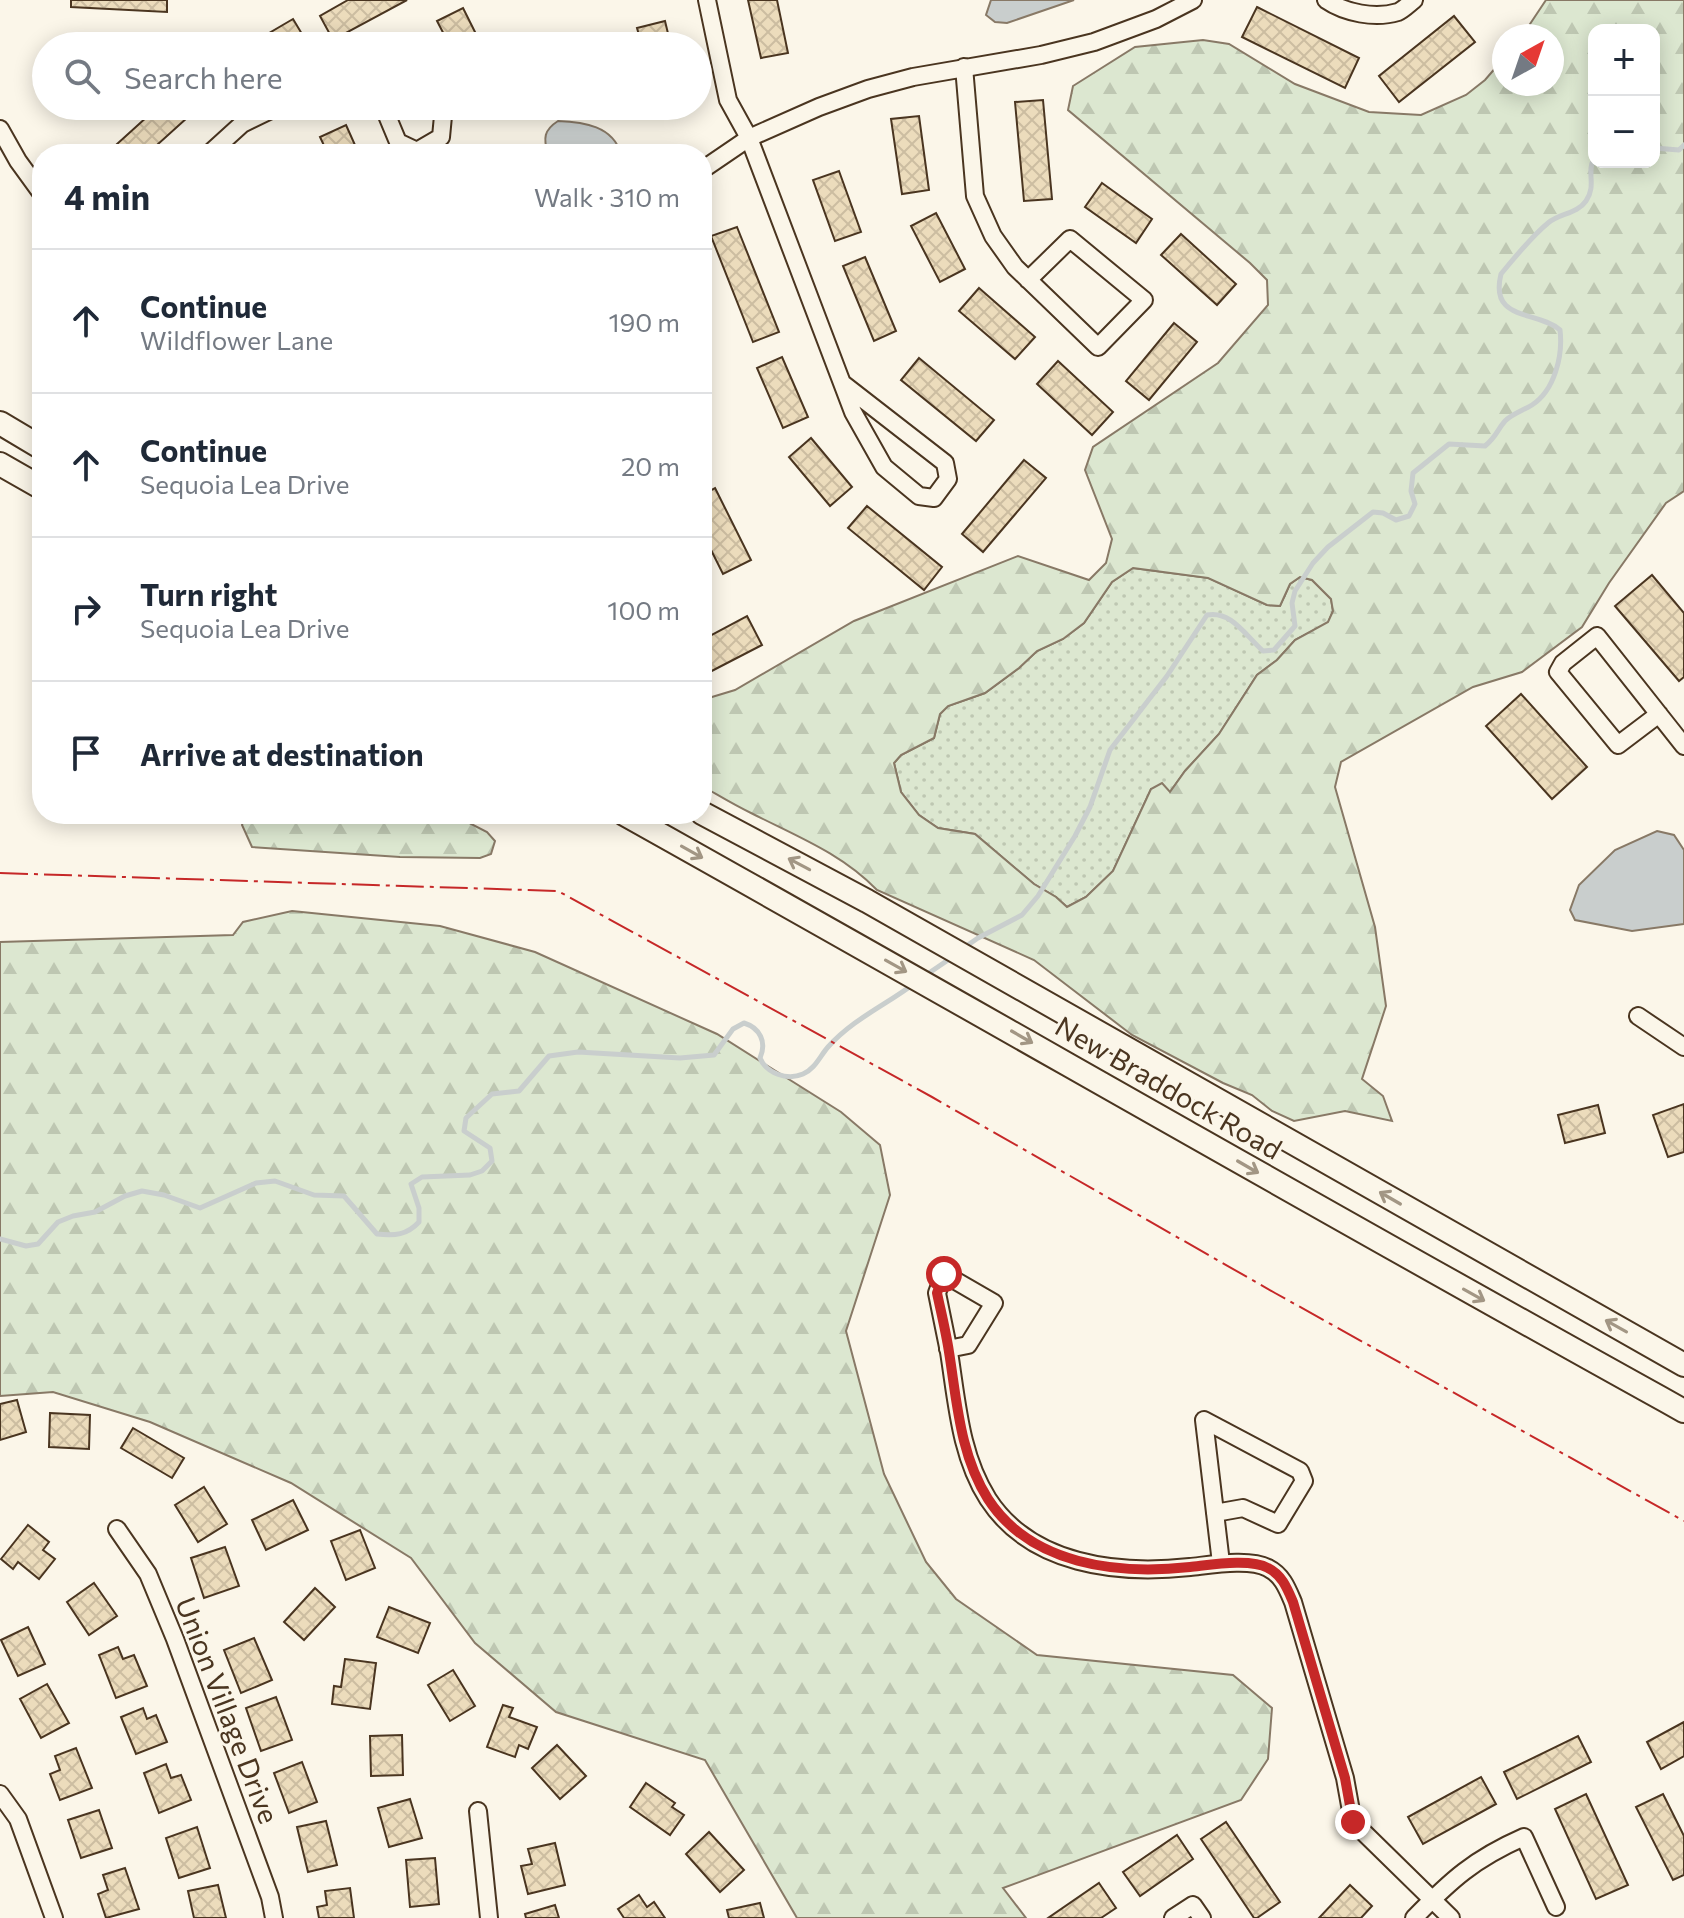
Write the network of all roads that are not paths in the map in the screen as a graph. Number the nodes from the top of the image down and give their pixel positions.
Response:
1 (707, 0) edge
2 (1193, 0) edge
3 (1326, 0) edge
4 (1414, 0) edge
5 (964, 67) junction
6 (250, 120) edge
7 (389, 120) edge
8 (443, 120) edge
9 (0, 129) edge
10 (749, 138) junction
11 (220, 144) edge
12 (402, 144) edge
13 (429, 144) edge
14 (712, 163) edge
15 (32, 180) edge
16 (1028, 280) junction
17 (842, 383) junction
18 (0, 423) edge
19 (32, 442) edge
20 (0, 464) edge
21 (32, 482) edge
22 (1659, 714) junction
23 (1684, 746) edge
24 (712, 818) edge
25 (642, 824) edge
26 (1638, 1016) dead end
27 (1684, 1047) edge
28 (948, 1349) junction
29 (1684, 1365) edge
30 (1684, 1411) edge
31 (1215, 1513) junction
32 (117, 1529) dead end
33 (1221, 1563) junction
34 (0, 1794) edge
35 (478, 1811) dead end
36 (1431, 1900) junction
37 (1556, 1907) dead end
38 (54, 1918) edge
39 (274, 1918) edge
40 (489, 1918) edge
41 (1173, 1918) edge
42 (1202, 1918) edge
43 (1414, 1918) edge
44 (1451, 1918) edge

1 - 10 street
2 - 5 street
3 - 4 street
5 - 10 street
5 - 16 street
6 - 11 street
7 - 12 street
8 - 13 street
9 - 15 street
10 - 14 street
10 - 17 street
16 - 16 street
17 - 17 street
18 - 19 main road
20 - 21 main road
22 - 22 street
22 - 23 street
29 -> 24 main road, New Braddock Road
25 -> 30 main road, New Braddock Road
26 - 27 street
28 - 28 street
28 - 33 street
31 - 31 street
31 - 33 street
32 - 39 street, Union Village Drive
33 - 36 street
34 - 38 street
35 - 40 street
36 - 37 street
36 - 43 street
36 - 44 street
41 - 42 street

